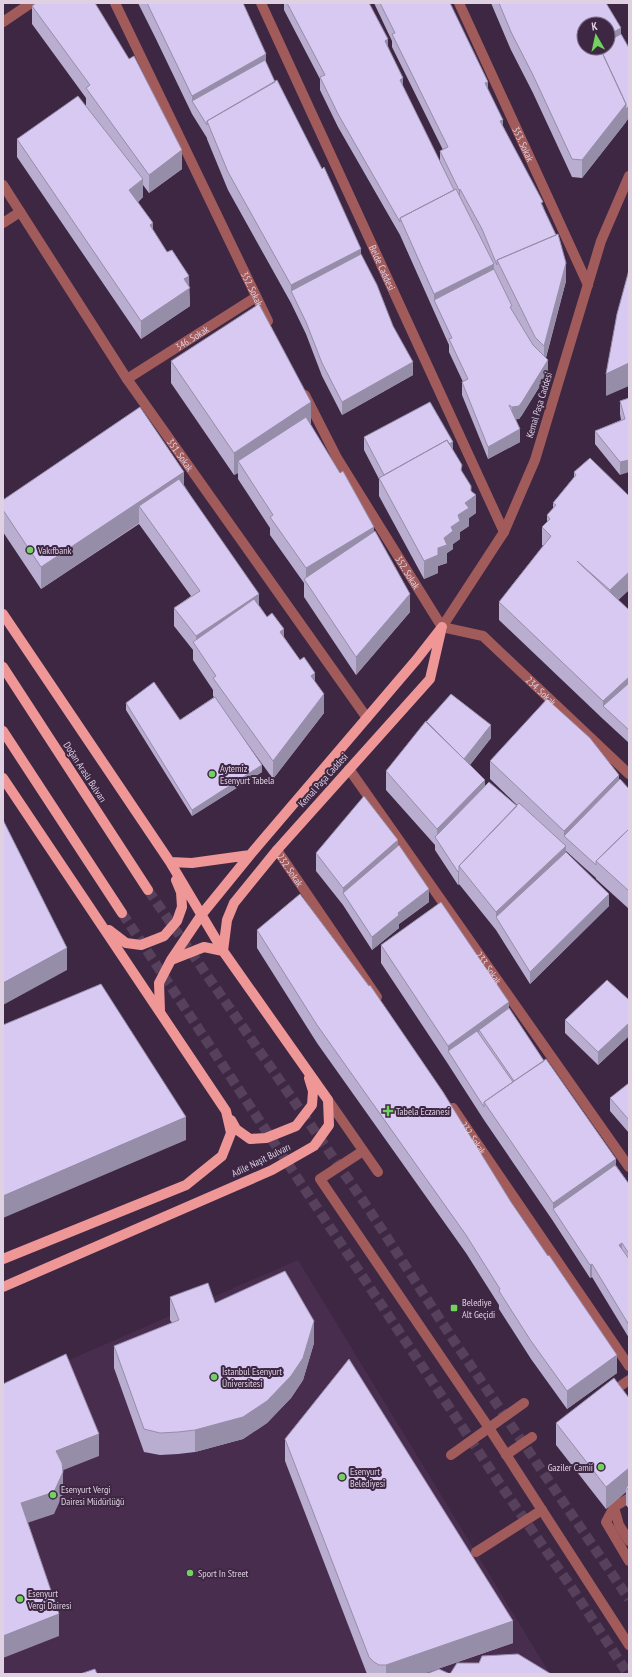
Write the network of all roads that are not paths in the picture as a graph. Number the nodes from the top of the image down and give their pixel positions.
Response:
1 (31, 3) edge
2 (115, 3) edge
3 (261, 3) edge
4 (459, 3) edge
5 (3, 22) edge
6 (629, 176) edge
7 (3, 185) edge
8 (20, 212) junction
9 (3, 224) edge
10 (588, 285) junction
11 (256, 297) junction
12 (274, 332) edge
13 (128, 380) junction
14 (302, 388) edge
15 (504, 532) junction
16 (3, 614) edge
17 (442, 627) junction
18 (3, 667) edge
19 (367, 718) junction
20 (3, 731) edge
21 (349, 769) junction
22 (629, 774) edge
23 (3, 778) edge
24 (276, 850) junction
25 (250, 855) junction
26 (170, 862) junction
27 (148, 890) tunnel mouth
28 (122, 913) tunnel mouth
29 (202, 914) junction
30 (102, 925) junction
31 (223, 951) junction
32 (171, 960) junction
33 (384, 1007) edge
34 (160, 1011) junction
35 (308, 1072) junction
36 (446, 1098) edge
37 (328, 1100) junction
38 (226, 1111) junction
39 (363, 1151) junction
40 (629, 1168) edge
41 (378, 1172) dead end
42 (3, 1259) edge
43 (3, 1287) edge
44 (629, 1366) edge
45 (629, 1380) edge
46 (598, 1402) edge
47 (524, 1403) dead end
48 (489, 1428) junction
49 (532, 1437) dead end
50 (451, 1455) dead end
51 (506, 1455) junction
52 (629, 1498) edge
53 (614, 1507) junction
54 (542, 1510) junction
55 (629, 1541) edge
56 (476, 1552) dead end
57 (629, 1561) edge
58 (629, 1645) edge

1 - 5 street
2 - 11 street, 352. Sokak
3 - 15 street, Belde Caddesi
4 - 10 street, 353. Sokak
6 - 10 street, Kemal Paşa Caddesi
7 - 8 street, 351. Sokak
8 - 9 street
8 - 13 street, 351. Sokak
10 - 15 street, Kemal Paşa Caddesi
11 - 12 street, 352. Sokak
11 - 13 street, 346. Sokak
13 - 19 street, 351. Sokak
14 - 17 street, 352. Sokak
15 - 17 street, Kemal Paşa Caddesi
16 - 26 main road
17 - 19 main road, Kemal Paşa Caddesi
17 - 21 main road, Kemal Paşa Caddesi
17 - 22 street, 234. Sokak
18 - 27 main road, Doğan Araslı Bulvarı
19 - 25 main road, Kemal Paşa Caddesi
20 - 28 main road
21 - 24 main road, Kemal Paşa Caddesi
21 - 40 street, 233. Sokak
23 - 30 main road
24 - 31 main road, Kemal Paşa Caddesi
24 - 33 street, 232. Sokak
25 - 26 main road
25 - 29 main road, Kemal Paşa Caddesi
26 - 29 main road
26 - 30 main road
29 - 31 main road
29 - 32 main road, Kemal Paşa Caddesi
30 - 34 main road
31 - 32 main road
31 - 35 main road
32 - 34 main road, Kemal Paşa Caddesi
34 - 38 main road
35 - 37 main road
35 - 38 main road
36 - 44 street, 232. Sokak
37 - 39 street
37 - 43 main road, Adile Naşit Bulvarı
38 - 42 main road
39 - 41 street
39 - 48 street
45 - 46 street
47 - 48 street
48 - 50 street
48 - 51 street
49 - 51 street
51 - 54 street
52 - 53 street
53 - 55 street
53 - 57 street
54 - 56 street
54 - 58 street

